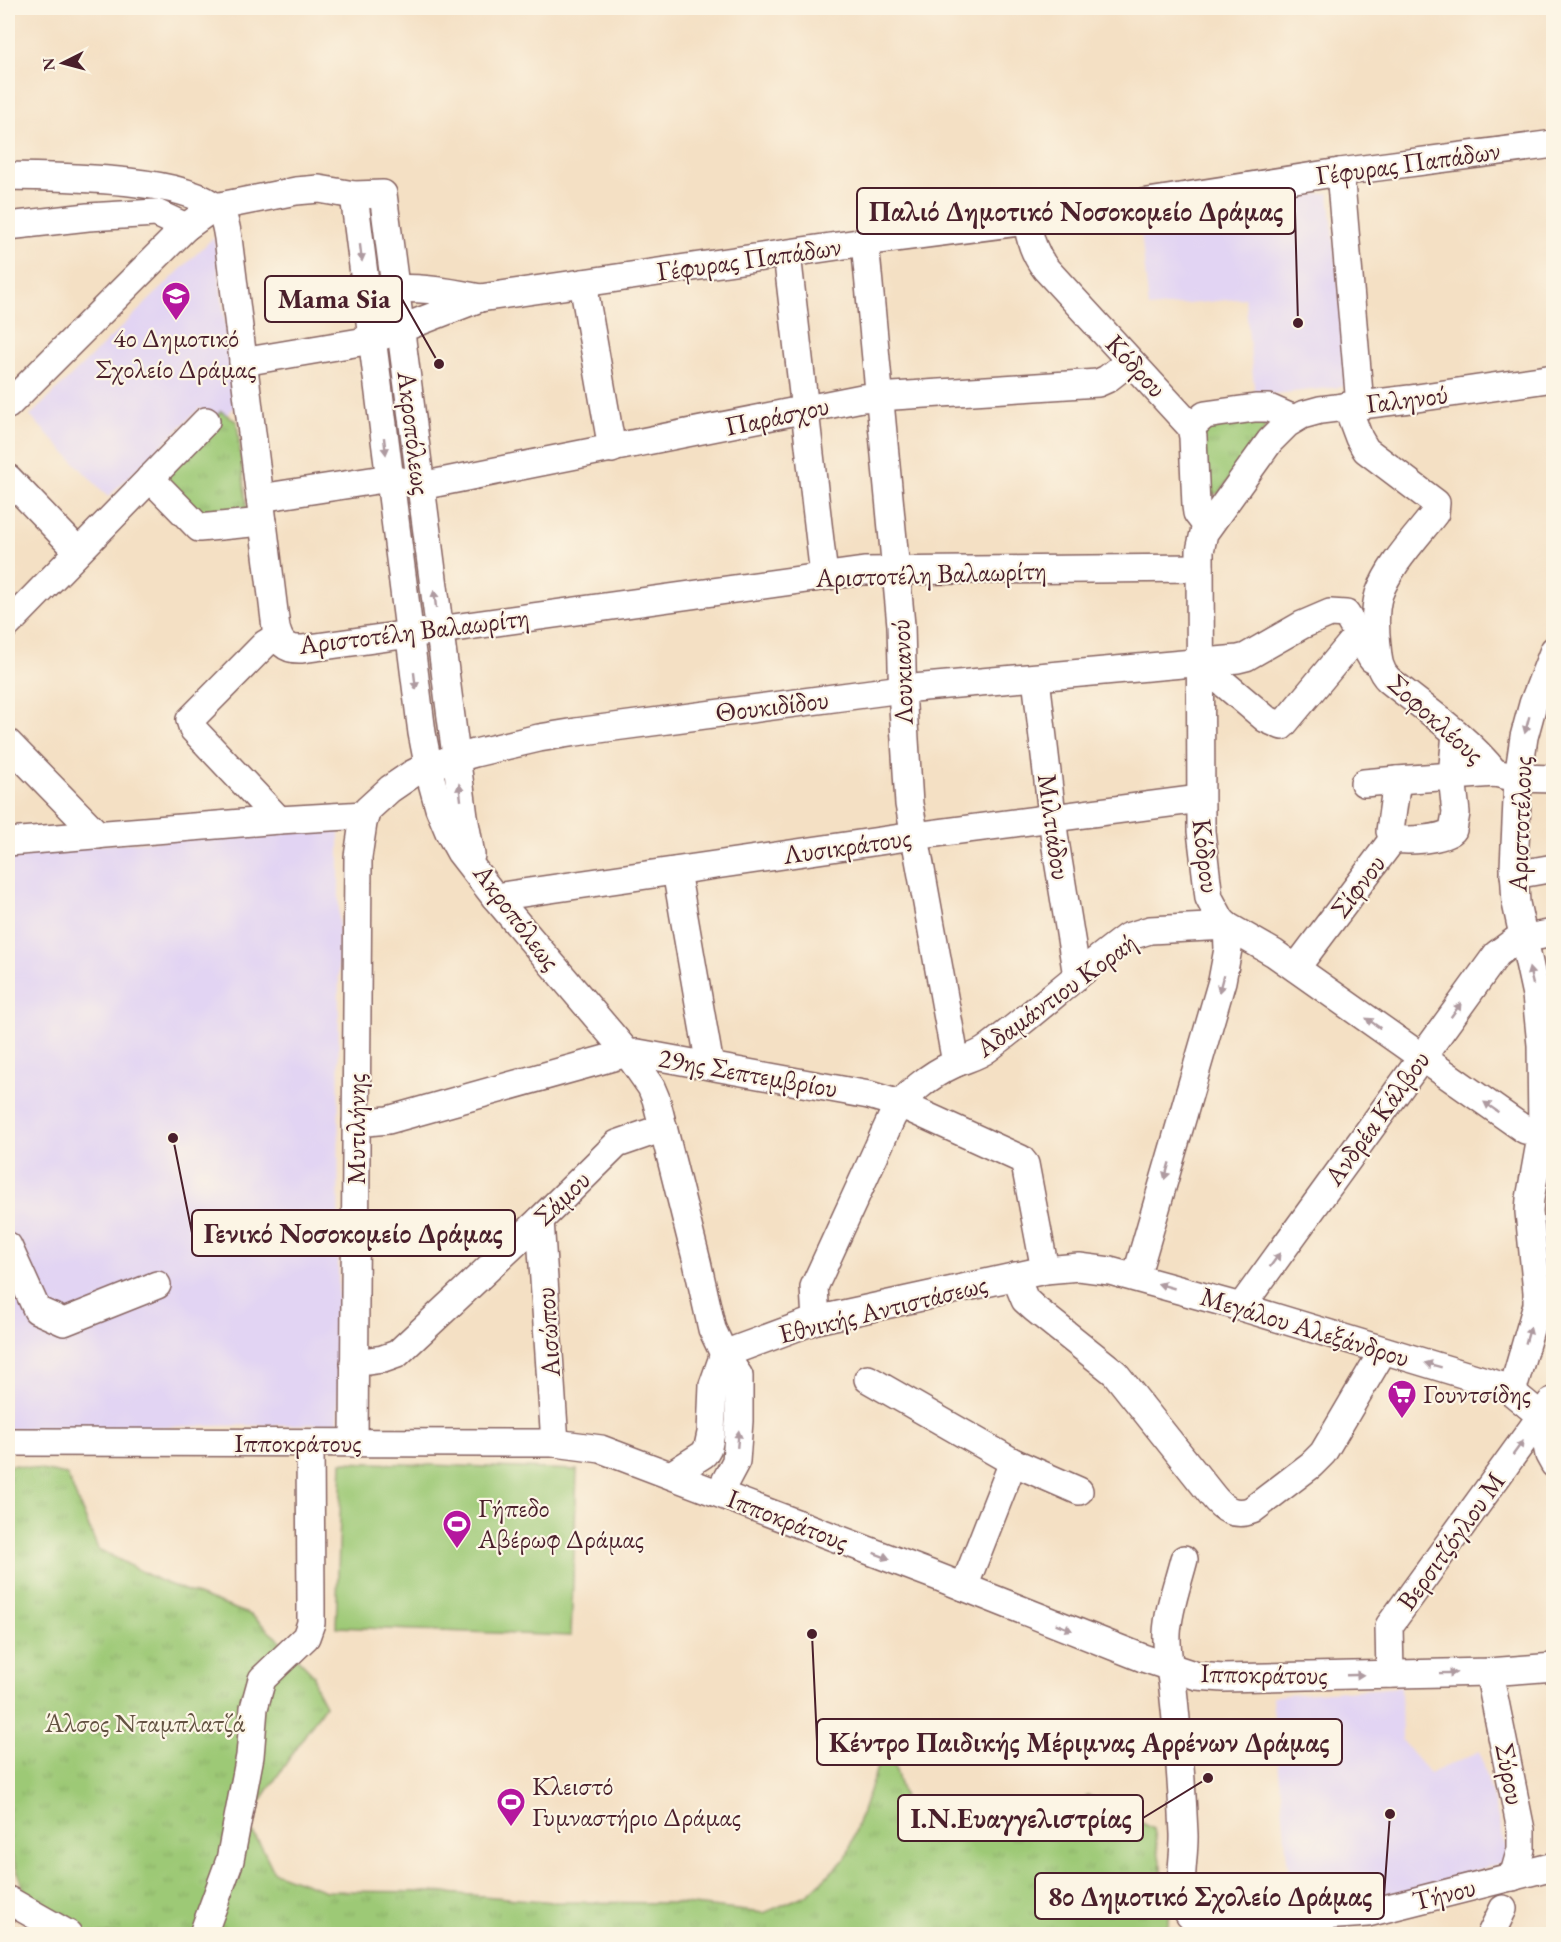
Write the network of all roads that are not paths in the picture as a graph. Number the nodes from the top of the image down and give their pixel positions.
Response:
1 (1554, 144) edge
2 (1340, 172) junction
3 (8, 176) edge
4 (354, 195) junction
5 (216, 208) junction
6 (1027, 221) junction
7 (8, 226) edge
8 (186, 227) junction
9 (865, 242) junction
10 (787, 254) junction
11 (582, 283) junction
12 (395, 289) junction
13 (366, 293) junction
14 (480, 298) junction
15 (401, 330) junction
16 (372, 340) junction
17 (1130, 361) junction
18 (243, 362) junction
19 (1554, 378) edge
20 (880, 398) junction
21 (8, 405) edge
22 (1353, 405) junction
23 (805, 410) junction
24 (1294, 418) junction
25 (206, 421) dead end
26 (1191, 427) junction
27 (1270, 441) joint
28 (612, 448) junction
29 (8, 478) edge
30 (150, 478) junction
31 (390, 478) junction
32 (421, 486) junction
33 (261, 510) junction
34 (1207, 526) junction
35 (78, 551) junction
36 (1200, 568) junction
37 (896, 570) junction
38 (824, 576) junction
39 (8, 624) edge
40 (439, 630) junction
41 (409, 634) junction
42 (278, 636) junction
43 (1358, 636) junction
44 (1554, 650) edge
45 (1378, 662) junction
46 (1201, 664) junction
47 (1036, 678) junction
48 (902, 689) junction
49 (1456, 733) junction
50 (8, 742) edge
51 (456, 758) junction
52 (428, 766) junction
53 (1506, 775) junction
54 (1452, 776) junction
55 (1554, 779) edge
56 (1397, 780) junction
57 (1365, 783) dead end
58 (1200, 799) junction
59 (365, 815) junction
60 (1052, 818) junction
61 (279, 820) junction
62 (98, 835) junction
63 (914, 836) junction
64 (10, 839) edge
65 (1393, 839) junction
66 (1554, 868) edge
67 (475, 871) junction
68 (676, 871) junction
69 (1514, 875) junction
70 (495, 897) junction
71 (1227, 926) junction
72 (1554, 933) edge
73 (1522, 938) junction
74 (1296, 968) junction
75 (1077, 976) junction
76 (628, 1054) junction
77 (1421, 1057) junction
78 (956, 1063) junction
79 (710, 1066) junction
80 (900, 1104) junction
81 (356, 1123) junction
82 (663, 1128) junction
83 (1542, 1132) junction
84 (540, 1220) junction
85 (8, 1246) edge
86 (1045, 1270) junction
87 (1016, 1276) junction
88 (1136, 1277) junction
89 (157, 1285) dead end
90 (1241, 1307) junction
91 (816, 1320) junction
92 (1383, 1351) junction
93 (724, 1354) junction
94 (354, 1363) junction
95 (868, 1379) dead end
96 (1512, 1392) junction
97 (1549, 1411) edge
98 (8, 1442) edge
99 (354, 1443) junction
100 (555, 1443) junction
101 (310, 1444) junction
102 (1012, 1462) junction
103 (1554, 1464) edge
104 (670, 1475) junction
105 (1079, 1491) dead end
106 (719, 1493) junction
107 (1184, 1559) dead end
108 (964, 1587) junction
109 (1554, 1667) edge
110 (1170, 1668) junction
111 (1489, 1672) junction
112 (1390, 1674) junction
113 (1554, 1866) edge
114 (1513, 1877) junction
115 (8, 1900) edge
116 (1503, 1909) dead end
117 (1368, 1924) edge
118 (68, 1935) edge
119 (203, 1935) edge
120 (1491, 1935) edge

1 - 2 street, Γέφυρας Παπάδων
2 - 6 street, Γέφυρας Παπάδων
2 - 22 street
3 - 5 street
4 - 5 street
4 - 12 street, Ακροπόλεως
4 -> 13 street
5 - 8 street
5 - 18 street, Αριστοτέλη Βαλαωρίτη
6 - 9 street, Γέφυρας Παπάδων
6 - 17 street, Κόδρου
7 - 8 street
8 - 21 street
9 - 10 street, Γέφυρας Παπάδων
9 - 20 street, Λουκιανού
10 - 11 street, Γέφυρας Παπάδων
10 - 23 street
11 - 14 street, Γέφυρας Παπάδων
11 - 28 street
12 - 13 street
12 - 14 street
12 - 15 street, Ακροπόλεως
13 - 16 street
14 - 15 street
15 - 16 street
15 - 32 street, Ακροπόλεως
16 - 18 street
16 -> 31 street
17 - 20 street, Παράσχου
17 - 26 street, Κόδρου
18 - 33 street, Αριστοτέλη Βαλαωρίτη
19 - 22 street, Γαληνού
20 - 23 street, Παράσχου
20 - 37 street, Λουκιανού
22 - 24 street, Γαληνού
22 - 45 street, Σοφοκλέους
23 - 28 street, Παράσχου
23 - 38 street
24 - 26 street
24 - 27 street, Γαληνού
25 - 30 street
26 - 34 street
27 - 34 street, Κόδρου
28 - 32 street, Παράσχου
29 - 35 street
30 - 33 street
30 - 35 street
31 - 32 street
31 - 33 street
31 - 41 street
40 -> 32 street, Ακροπόλεως
33 - 42 street, Αριστοτέλη Βαλαωρίτη
34 - 36 street, Κόδρου
35 - 39 street
36 - 37 street, Αριστοτέλη Βαλαωρίτη
36 - 46 street, Κόδρου
37 - 38 street, Αριστοτέλη Βαλαωρίτη
37 - 48 street, Λουκιανού
38 - 40 street, Αριστοτέλη Βαλαωρίτη
40 - 41 street, Αριστοτέλη Βαλαωρίτη
40 - 51 street, Ακροπόλεως
41 - 42 street, Αριστοτέλη Βαλαωρίτη
41 -> 52 street
42 - 61 street
43 - 45 street
43 - 46 street, Θουκιδίδου
43 - 46 street
44 -> 53 street, Αριστοτέλους
45 - 49 street, Σοφοκλέους
46 - 47 street, Θουκιδίδου
46 - 58 street, Κόδρου
47 - 48 street, Θουκιδίδου
47 - 60 street, Μιλτιάδου
48 - 51 street, Θουκιδίδου
48 - 63 street, Λουκιανού
49 - 53 street, Σοφοκλέους
49 - 54 street
50 - 62 street
51 - 52 street, Θουκιδίδου
67 -> 51 street, Ακροπόλεως
52 - 59 street, Θουκιδίδου
52 - 67 street
53 - 54 street, Σοφοκλέους
53 - 55 street, Σοφοκλέους
53 - 69 street, Αριστοτέλους
54 - 56 street, Σοφοκλέους
54 - 65 street, Σίφνου
56 - 57 street, Σοφοκλέους
56 - 65 street
58 - 60 street, Λυσικράτους
58 - 71 street, Κόδρου
59 - 61 street
59 - 81 street, Μυτιλήνης
60 - 63 street, Λυσικράτους
60 - 75 street, Μιλτιάδου
61 - 62 street
62 - 64 street
63 - 68 street, Λυσικράτους
63 - 78 street, Λουκιανού
65 - 74 street, Σίφνου
66 - 69 street
67 - 70 street, Ακροπόλεως
68 - 70 street, Λυσικράτους
68 - 79 street
69 - 73 street, Αριστοτέλους
70 - 76 street, Ακροπόλεως
71 - 74 street
71 - 75 street, Αδαμάντιου Κοραή
71 -> 88 street, Κόδρου
72 - 73 street
77 -> 73 street, Ανδρέα Κάλβου
83 -> 73 street, Αριστοτέλους
77 -> 74 street
75 - 78 street, Αδαμάντιου Κοραή
76 - 79 street, 29ης Σεπτεμβρίου
76 - 81 street, 29ης Σεπτεμβρίου
76 - 82 street, Ακροπόλεως
83 -> 77 street
90 -> 77 street, Ανδρέα Κάλβου
78 - 80 street, Αδαμάντιου Κοραή
79 - 80 street, 29ης Σεπτεμβρίου
80 - 86 street, 29ης Σεπτεμβρίου
80 - 91 street, Αδαμάντιου Κοραή
81 - 94 street, Μυτιλήνης
82 - 84 street, Σάμου
82 - 93 street, Ακροπόλεως
96 -> 83 street, Αριστοτέλους
84 - 94 street, Σάμου
84 - 100 street, Αισώπου
85 - 89 street
86 - 87 street, Εθνικής Αντιστάσεως
86 - 88 street, Μεγάλου Αλεξάνδρου
87 - 91 street, Εθνικής Αντιστάσεως
87 - 92 street
90 -> 88 street, Μεγάλου Αλεξάνδρου
90 - 92 street, Μεγάλου Αλεξάνδρου
91 - 93 street, Εθνικής Αντιστάσεως
96 -> 92 street, Μεγάλου Αλεξάνδρου
93 - 104 street
106 -> 93 street, Ακροπόλεως
94 - 99 street, Μυτιλήνης
95 - 102 street
96 - 97 street, Μεγάλου Αλεξάνδρου
97 - 103 street
112 -> 97 street, Βερσιτζόγλου Μ
98 - 101 street, Ιπποκράτους
99 - 100 street, Ιπποκράτους
99 - 101 street, Ιπποκράτους
100 - 104 street, Ιπποκράτους
101 - 119 street
102 - 105 street
102 - 108 street
104 - 106 street, Ιπποκράτους
106 -> 108 street, Ιπποκράτους
107 - 110 street
108 -> 110 street, Ιπποκράτους
109 - 111 street, Ιπποκράτους
110 -> 112 street, Ιπποκράτους
110 - 117 street, Τήνου
112 -> 111 street, Ιπποκράτους
111 - 114 street, Σύρου
113 - 114 street, Τήνου
114 - 117 street, Τήνου
115 - 118 street
116 - 120 street

